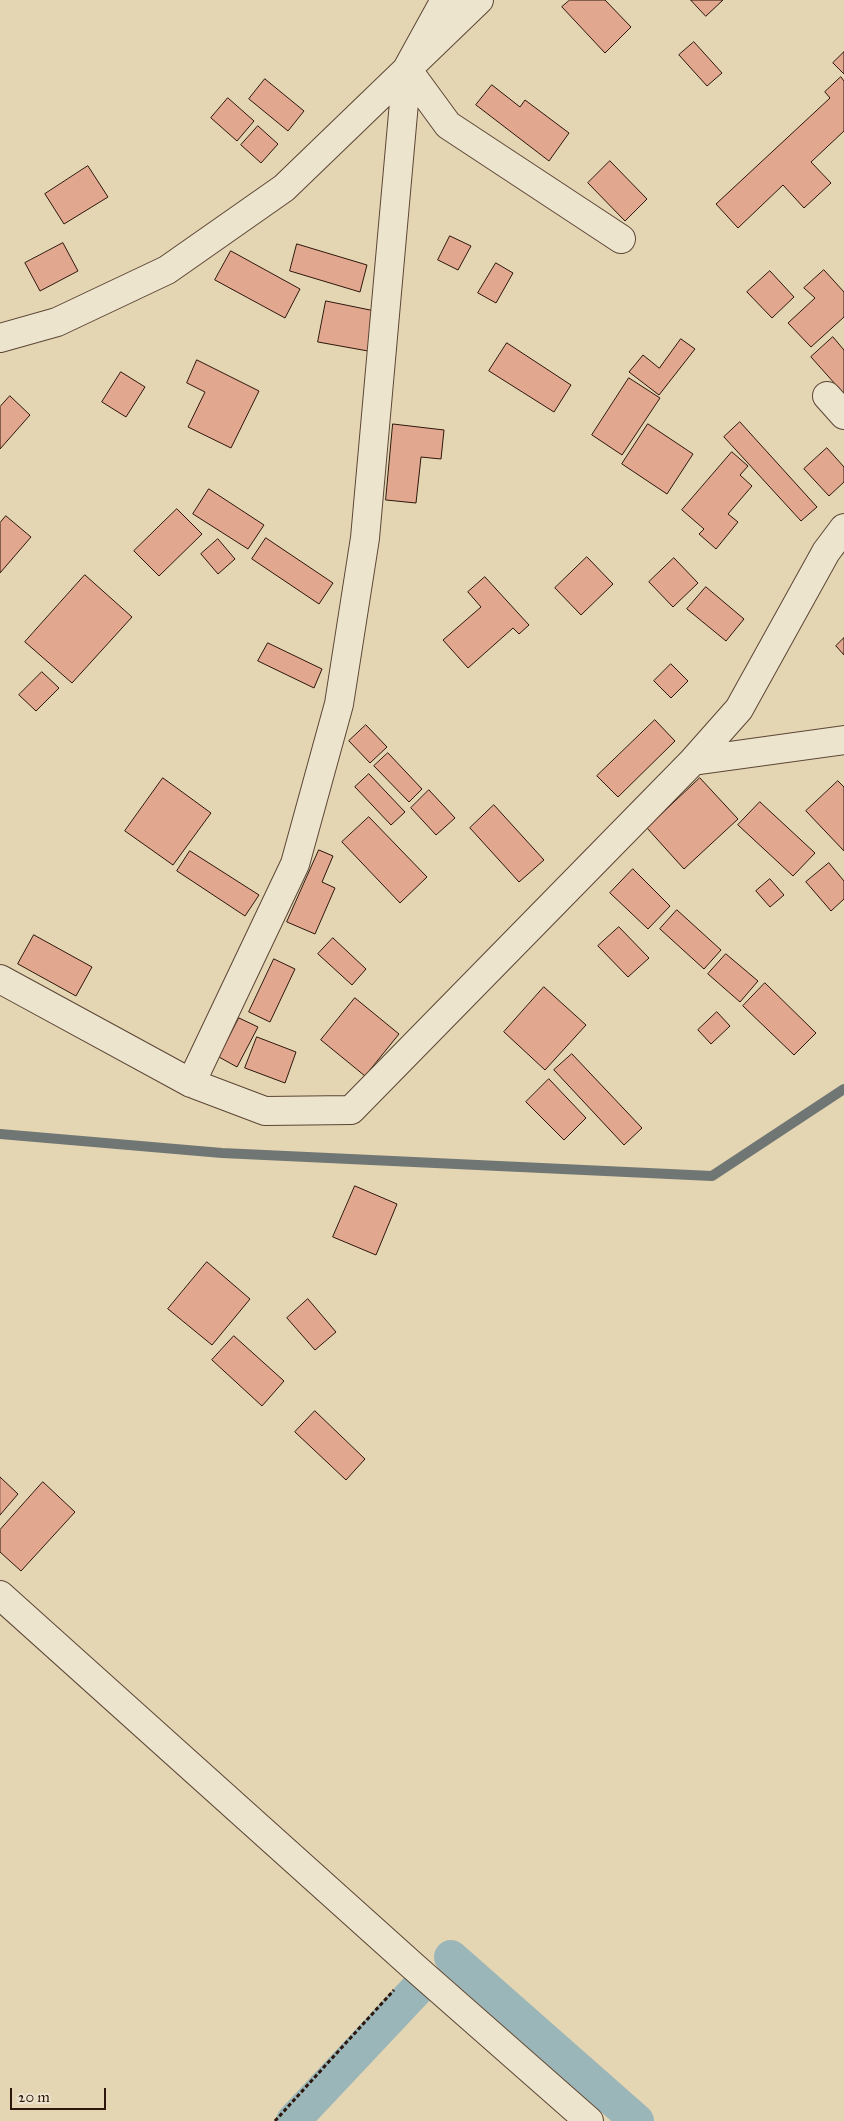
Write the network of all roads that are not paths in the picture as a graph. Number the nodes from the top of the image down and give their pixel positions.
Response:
1 (445, 0) edge
2 (479, 0) edge
3 (408, 69) junction
4 (621, 239) dead end
5 (0, 338) edge
6 (844, 528) edge
7 (844, 740) edge
8 (693, 761) junction
9 (0, 979) edge
10 (191, 1083) junction
11 (0, 1595) edge
12 (589, 2121) edge

1 - 3 street
2 - 3 street
3 - 4 street
3 - 5 street
3 - 10 street
6 - 8 street
7 - 8 street
8 - 10 street
9 - 10 street
11 - 12 street

